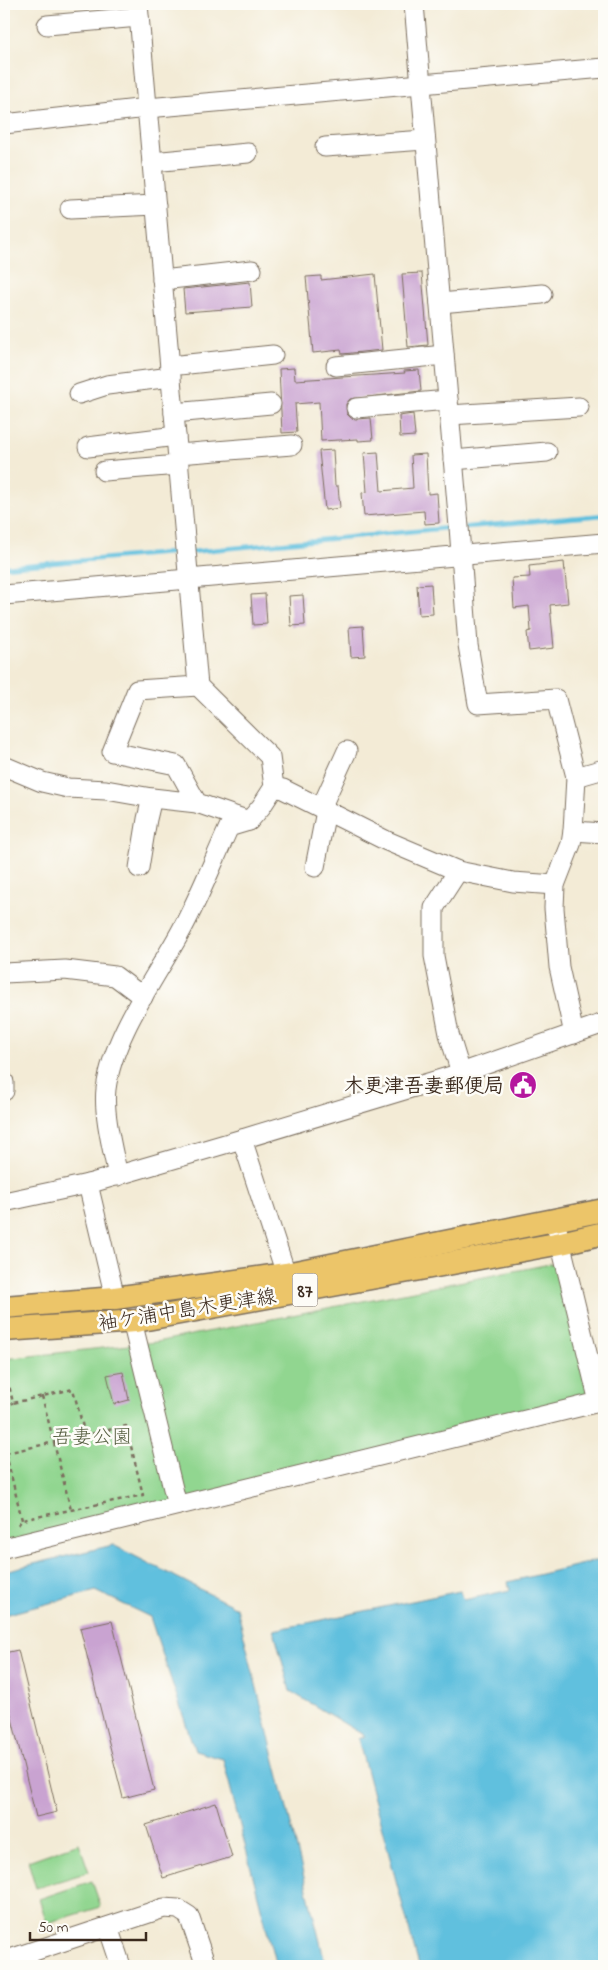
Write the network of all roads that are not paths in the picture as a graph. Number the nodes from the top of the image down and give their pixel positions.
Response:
1 (414, 4) edge
2 (139, 10) edge
3 (47, 25) dead end
4 (604, 68) edge
5 (420, 85) junction
6 (148, 108) junction
7 (4, 124) edge
8 (425, 140) junction
9 (325, 147) dead end
10 (248, 153) dead end
11 (152, 162) junction
12 (156, 205) junction
13 (70, 209) dead end
14 (252, 270) dead end
15 (162, 280) junction
16 (542, 294) dead end
17 (440, 303) junction
18 (273, 355) dead end
19 (444, 355) junction
20 (336, 366) dead end
21 (170, 371) junction
22 (79, 394) dead end
23 (270, 404) dead end
24 (356, 408) dead end
25 (449, 408) junction
26 (579, 408) dead end
27 (174, 413) junction
28 (292, 444) dead end
29 (88, 447) dead end
30 (178, 452) junction
31 (547, 452) dead end
32 (454, 460) junction
33 (104, 471) dead end
34 (604, 543) edge
35 (461, 555) junction
36 (189, 578) junction
37 (4, 594) edge
38 (198, 686) junction
39 (348, 751) dead end
40 (4, 766) edge
41 (604, 769) edge
42 (576, 777) junction
43 (274, 787) junction
44 (152, 798) junction
45 (197, 803) junction
46 (324, 810) junction
47 (249, 821) junction
48 (574, 831) junction
49 (604, 833) edge
50 (315, 867) dead end
51 (139, 868) dead end
52 (458, 871) junction
53 (555, 885) junction
54 (4, 973) edge
55 (143, 997) junction
56 (604, 1023) edge
57 (574, 1034) junction
58 (461, 1074) junction
59 (4, 1082) edge
60 (4, 1091) edge
61 (242, 1139) junction
62 (118, 1176) junction
63 (88, 1184) junction
64 (4, 1202) edge
65 (604, 1210) edge
66 (556, 1220) junction
67 (604, 1233) edge
68 (561, 1243) junction
69 (286, 1274) junction
70 (115, 1298) junction
71 (4, 1307) edge
72 (132, 1321) junction
73 (4, 1330) edge
74 (177, 1505) junction
75 (4, 1548) edge
76 (108, 1927) junction
77 (4, 1961) edge
78 (121, 1966) edge
79 (206, 1966) edge

1 - 5 street
2 - 3 street
2 - 6 street
4 - 5 street
5 - 6 street
5 - 8 street
6 - 7 street
6 - 11 street
8 - 9 street
8 - 17 street
10 - 11 street
11 - 12 street
12 - 13 street
12 - 15 street
14 - 15 street
15 - 21 street
16 - 17 street
17 - 19 street
18 - 21 street
19 - 20 street
19 - 25 street
21 - 22 street
21 - 27 street
23 - 27 street
24 - 25 street
25 - 26 street
25 - 32 street
27 - 30 street
28 - 30 street
29 - 30 street
30 - 33 street
30 - 36 street
31 - 32 street
32 - 35 street
34 - 35 street
35 - 36 street
35 - 42 street
36 - 37 street
36 - 38 street
38 - 43 street
38 - 45 street
39 - 46 street
40 - 44 street
41 - 42 street
42 - 48 street
43 - 46 street
43 - 47 street
44 - 45 street
44 - 51 street
45 - 47 street
46 - 50 street
46 - 52 street
47 - 55 street
48 - 49 street
48 - 53 street
52 - 53 street
52 - 58 street
53 - 57 street
54 - 55 street
55 - 62 street
56 - 57 street
57 - 58 street
58 - 61 street
59 - 60 street
61 - 62 street
61 - 69 street
62 - 63 street
63 - 64 street
63 - 70 street
65 - 66 main road, 袖ケ浦中島木更津線 / 87
66 - 68 street
66 - 69 main road, 袖ケ浦中島木更津線 / 87
67 - 68 main road, 袖ケ浦中島木更津線 / 87
68 - 72 main road, 袖ケ浦中島木更津線 / 87
68 - 74 street
69 - 70 main road, 袖ケ浦中島木更津線 / 87
70 - 71 main road, 袖ケ浦中島木更津線 / 87
72 - 73 main road, 袖ケ浦中島木更津線 / 87
72 - 74 street
74 - 75 street
76 - 77 street
76 - 78 street
76 - 79 street

